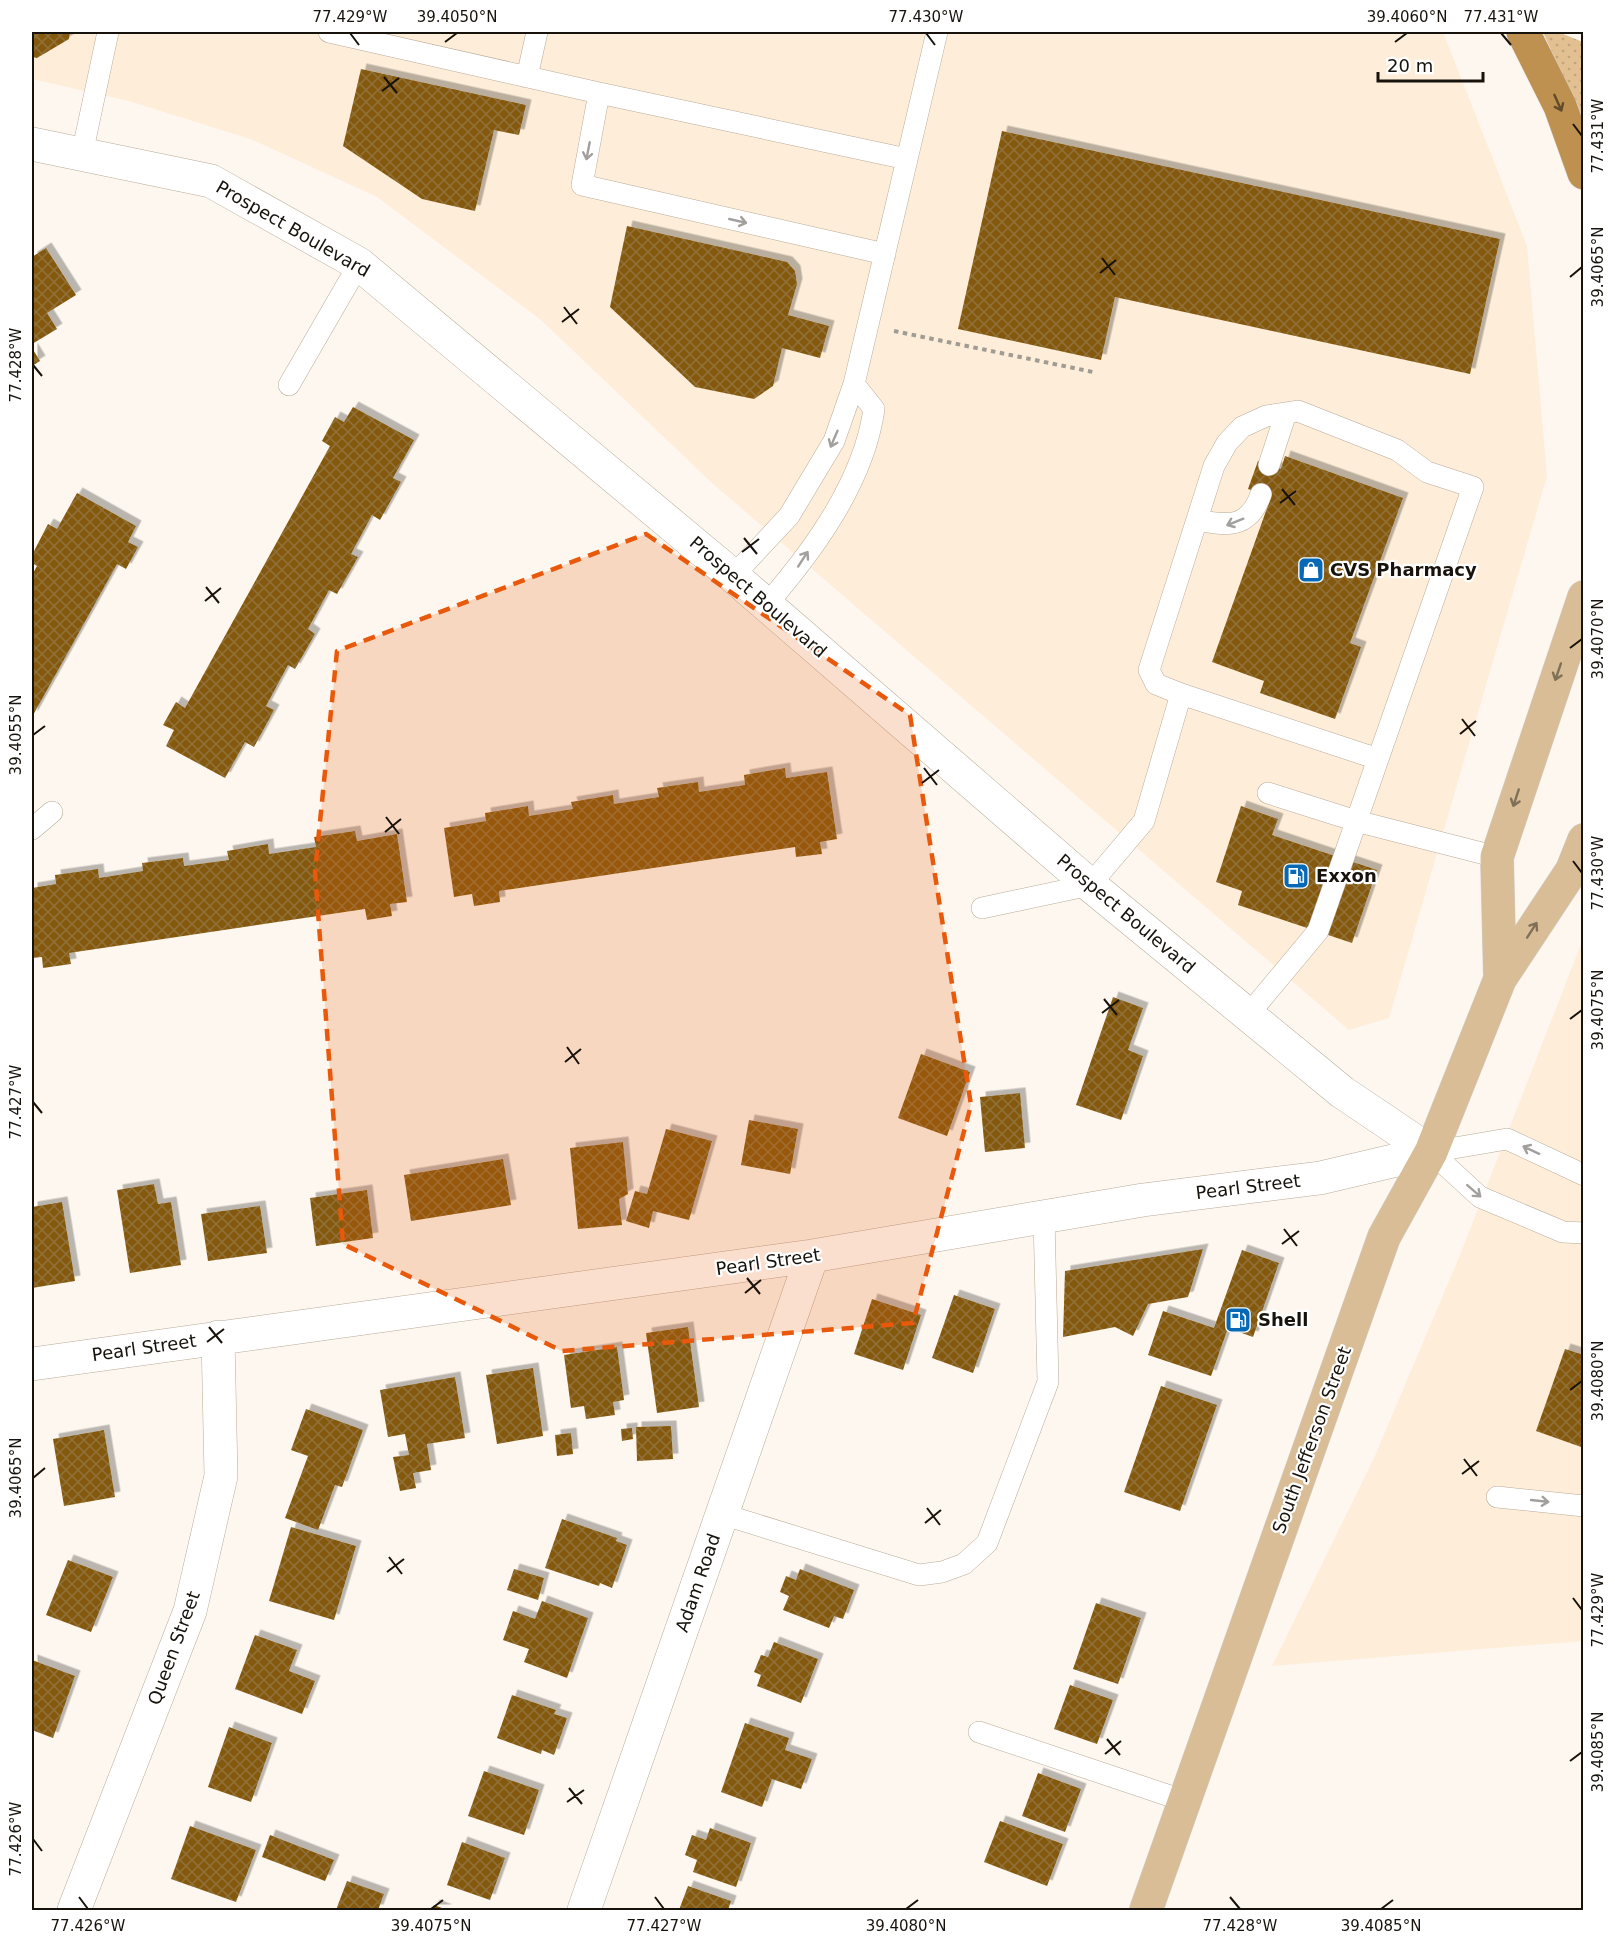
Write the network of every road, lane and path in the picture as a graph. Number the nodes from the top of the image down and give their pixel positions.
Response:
1 (108, 32) edge
2 (329, 32) edge
3 (537, 32) edge
4 (937, 32) edge
5 (1523, 32) edge
6 (527, 76) junction
7 (599, 93) junction
8 (32, 144) edge
9 (82, 154) junction
10 (907, 159) junction
11 (1584, 172) edge
12 (885, 254) junction
13 (359, 264) junction
14 (868, 326) junction
15 (1093, 372) dead end
16 (854, 384) junction
17 (289, 385) dead end
18 (1286, 413) junction
19 (1269, 465) dead end
20 (1261, 494) dead end
21 (1197, 520) junction
22 (733, 576) junction
23 (1584, 597) edge
24 (767, 604) junction
25 (1181, 694) junction
26 (1378, 759) junction
27 (1268, 793) dead end
28 (52, 812) dead end
29 (1356, 821) junction
30 (32, 829) edge
31 (1584, 840) edge
32 (1497, 857) junction
33 (1090, 885) junction
34 (982, 908) dead end
35 (1500, 979) junction
36 (1248, 1015) junction
37 (1431, 1152) junction
38 (1584, 1175) edge
39 (1044, 1218) junction
40 (1584, 1233) edge
41 (812, 1256) junction
42 (218, 1337) junction
43 (32, 1364) edge
44 (1497, 1497) dead end
45 (1584, 1506) edge
46 (722, 1514) junction
47 (979, 1732) dead end
48 (1185, 1801) junction
49 (74, 1911) edge
50 (584, 1911) edge
51 (1146, 1911) edge

1 - 9 lane
2 - 6 lane
3 - 6 lane
4 - 10 lane
5 -> 11 highway
6 - 7 lane
7 - 10 lane
7 -> 12 lane
8 - 9 street, Prospect Boulevard
9 - 13 street, Prospect Boulevard
10 - 12 lane
12 - 14 lane
13 - 17 lane
13 - 22 street, Prospect Boulevard
14 - 15 path
14 - 16 lane
16 -> 22 lane
24 -> 16 lane
18 - 19 lane
18 - 21 lane
18 - 26 lane
20 -> 21 lane
21 - 25 lane
22 - 24 street, Prospect Boulevard
23 -> 32 main road, South Jefferson Street
24 - 33 street, Prospect Boulevard
25 - 26 lane
25 - 33 lane
26 - 29 lane
27 - 29 lane
28 - 30 lane
29 - 32 lane
29 - 36 lane
35 -> 31 main road, South Jefferson Street
32 - 35 main road, South Jefferson Street
33 - 34 lane
33 - 36 street, Prospect Boulevard
35 - 37 main road, South Jefferson Street
36 - 37 street, Prospect Boulevard
38 -> 37 lane
37 - 39 street, Pearl Street
37 -> 40 lane
37 - 48 main road, South Jefferson Street
39 - 41 street, Pearl Street
39 - 46 lane
41 - 42 street, Pearl Street
41 - 46 street, Adam Road
42 - 43 street, Pearl Street
42 - 49 street, Queen Street
44 -> 45 lane
46 - 50 street, Adam Road
47 - 48 lane
48 - 51 main road, South Jefferson Street

